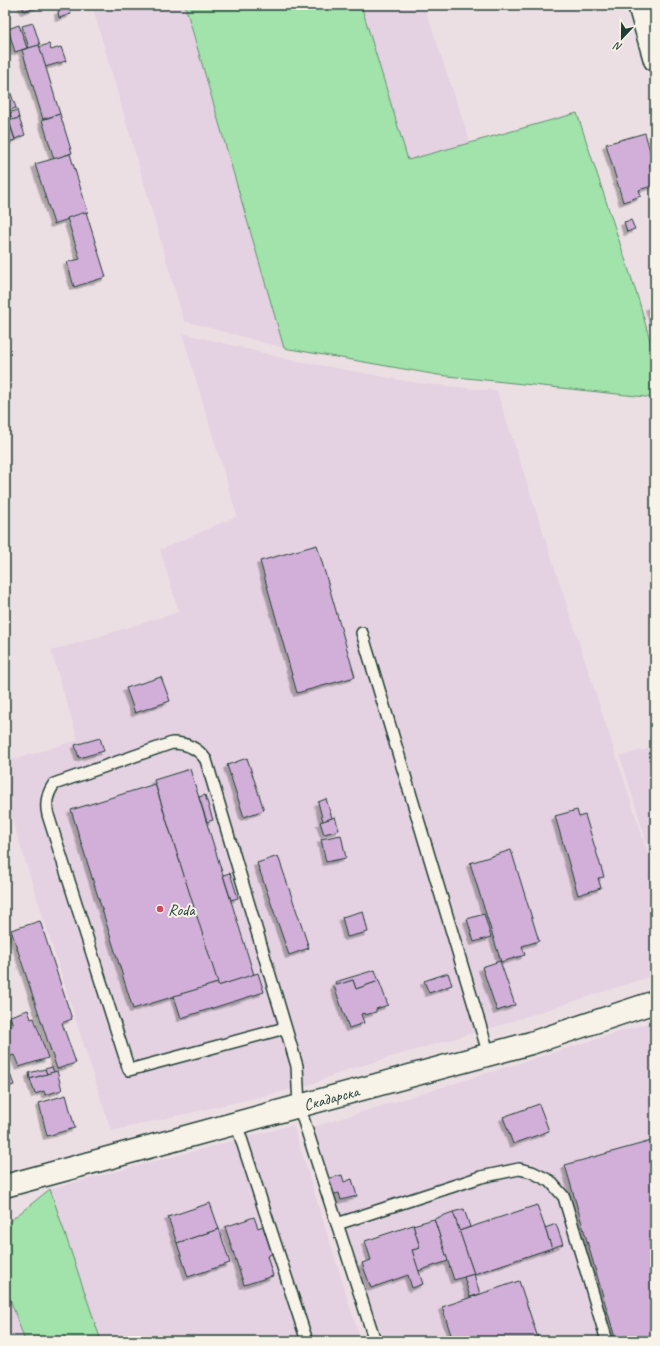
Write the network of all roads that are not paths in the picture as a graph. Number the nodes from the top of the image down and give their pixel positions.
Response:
1 (639, 5) edge
2 (655, 60) edge
3 (362, 633) dead end
4 (655, 1002) edge
5 (285, 1028) junction
6 (489, 1055) junction
7 (299, 1106) junction
8 (236, 1123) junction
9 (6, 1182) edge
10 (337, 1224) junction
11 (307, 1341) edge
12 (376, 1341) edge
13 (607, 1341) edge

1 - 2 street
3 - 6 lane
4 - 6 street, Скадарска
5 - 5 lane
5 - 7 lane
6 - 7 street, Скадарска
7 - 8 street, Скадарска
7 - 10 lane
8 - 9 street, Скадарска
8 - 11 lane
10 - 12 lane
10 - 13 lane

